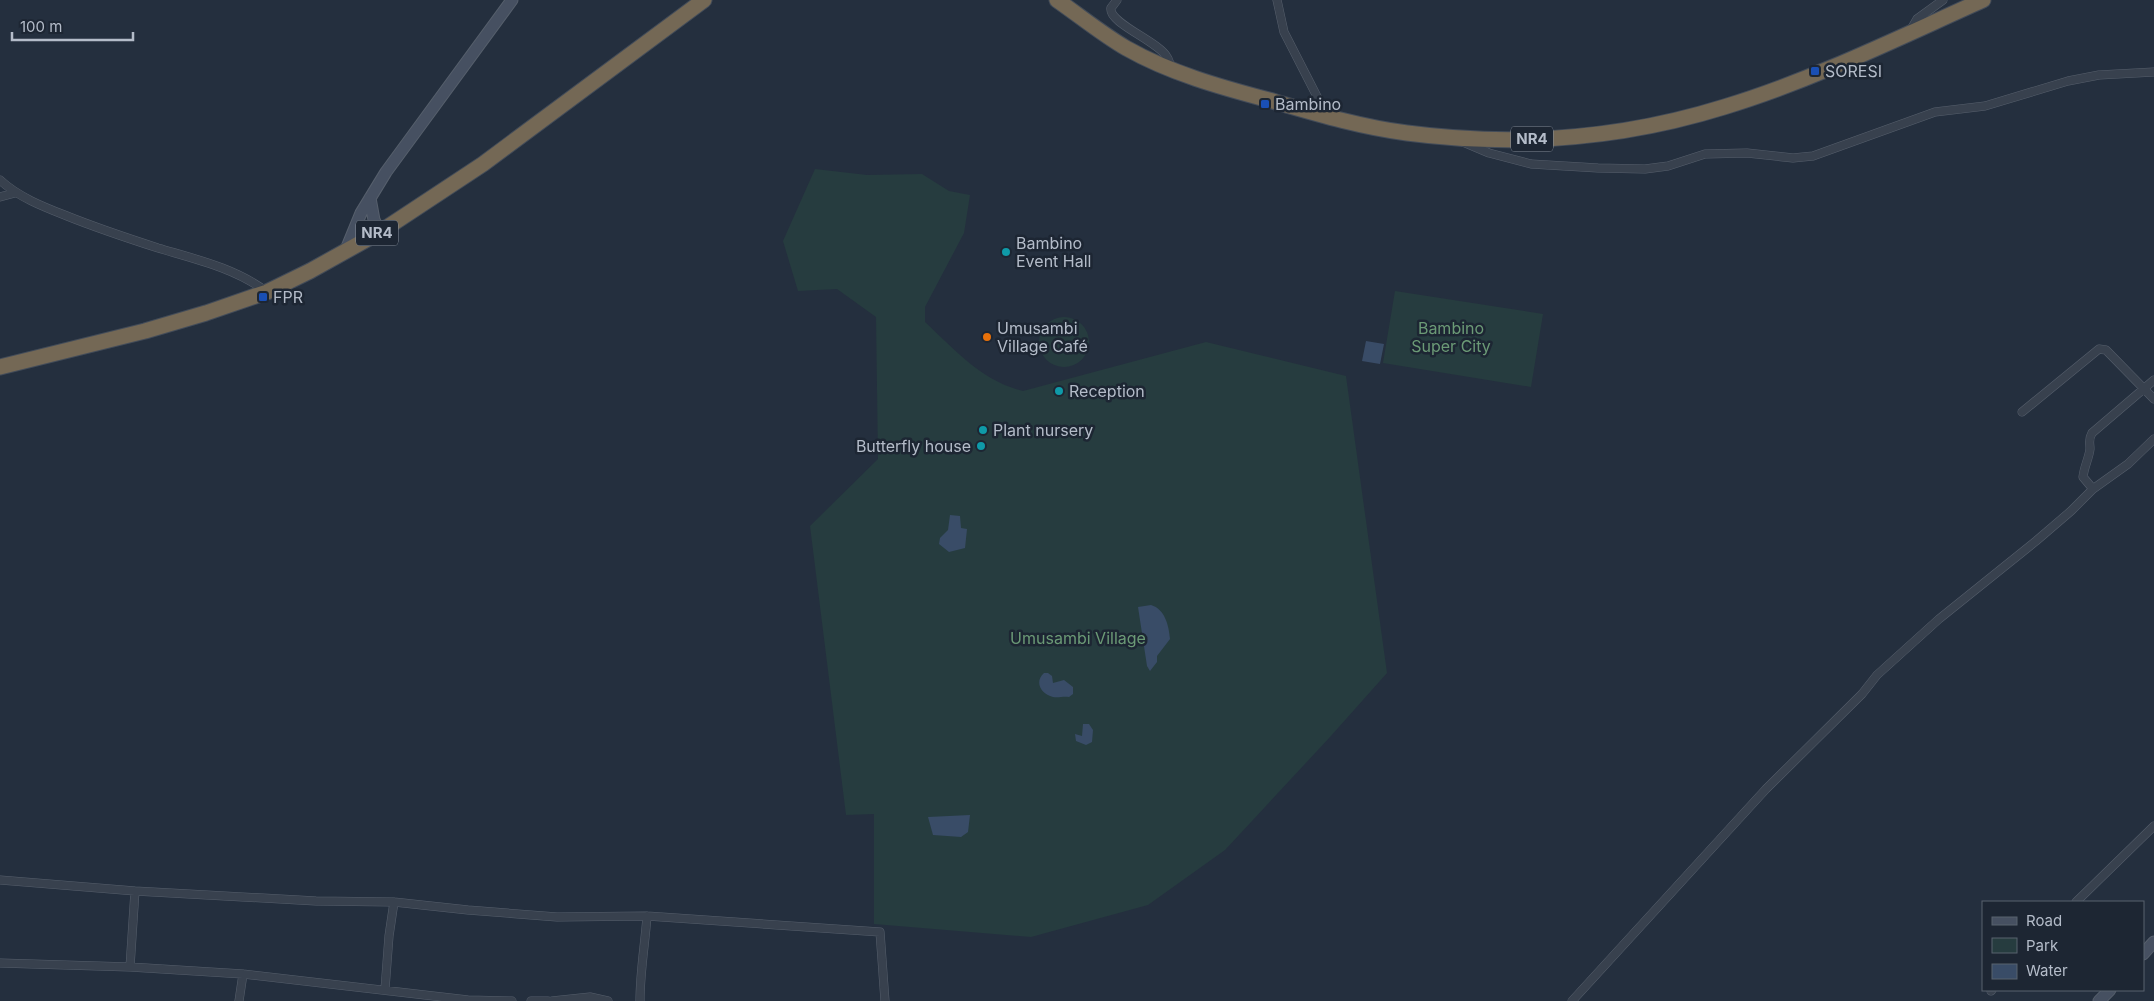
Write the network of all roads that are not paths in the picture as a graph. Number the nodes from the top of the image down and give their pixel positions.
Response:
1 (512, 0) edge
2 (704, 0) edge
3 (1057, 0) edge
4 (1063, 0) edge
5 (1117, 0) edge
6 (1276, 0) edge
7 (1943, 0) edge
8 (1983, 0) edge
9 (1080, 16) junction
10 (1909, 33) junction
11 (1170, 68) junction
12 (2154, 72) edge
13 (1327, 116) junction
14 (1452, 138) junction
15 (0, 180) edge
16 (15, 193) junction
17 (0, 197) edge
18 (370, 198) junction
19 (380, 232) junction
20 (345, 252) junction
21 (267, 292) junction
22 (0, 367) edge
23 (2154, 380) edge
24 (2145, 388) junction
25 (2154, 398) edge
26 (2022, 412) dead end
27 (2154, 439) edge
28 (2093, 489) junction
29 (2154, 826) edge
30 (0, 880) edge
31 (134, 891) junction
32 (2077, 901) edge
33 (394, 902) junction
34 (647, 916) junction
35 (2154, 942) edge
36 (2144, 953) edge
37 (0, 963) edge
38 (130, 967) junction
39 (243, 974) junction
40 (385, 989) junction
41 (2109, 991) edge
42 (239, 1001) edge
43 (512, 1001) edge
44 (531, 1001) edge
45 (550, 1001) edge
46 (608, 1001) edge
47 (640, 1001) edge
48 (885, 1001) edge
49 (1572, 1001) edge
50 (2099, 1001) edge

1 - 18 street
2 - 19 highway, NR4
3 - 9 highway, NR4
4 - 9 highway, NR4
5 - 11 street
6 - 13 street
7 - 10 street
8 - 10 highway, NR4
9 - 11 highway, NR4
10 - 14 highway, NR4
11 - 13 highway, NR4
12 - 14 street
13 - 14 highway, NR4
15 - 16 street
16 - 17 street
16 - 21 street
18 - 19 street
18 - 20 street
19 - 20 highway, NR4
20 - 21 highway, NR4
21 - 22 highway, NR4
23 - 24 street
24 - 25 street
24 - 26 street
24 - 28 street
27 - 28 street
28 - 49 street
29 - 32 street
30 - 31 street
31 - 33 street
31 - 38 street
33 - 34 street
33 - 40 street
34 - 47 street
34 - 48 street
35 - 36 street
37 - 38 street
38 - 39 street
39 - 40 street
39 - 42 street
40 - 43 street
41 - 50 street
44 - 45 street
45 - 46 street

